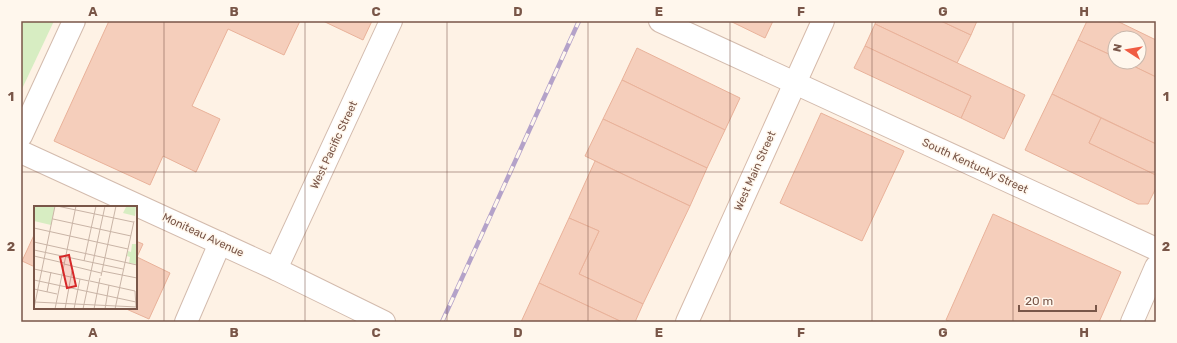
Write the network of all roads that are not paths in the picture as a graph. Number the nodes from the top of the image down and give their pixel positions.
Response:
1 (74, 21) edge
2 (391, 21) edge
3 (660, 21) edge
4 (823, 21) edge
5 (795, 83) junction
6 (21, 136) edge
7 (21, 152) edge
8 (220, 243) junction
9 (1156, 249) edge
10 (1156, 267) edge
11 (276, 269) junction
12 (186, 322) edge
13 (384, 322) edge
14 (687, 322) edge
15 (1132, 322) edge

1 - 6 street
2 - 11 street, West Pacific Street
3 - 5 street, South Kentucky Street
4 - 5 street, West Main Street
5 - 9 street, South Kentucky Street
5 - 14 street, West Main Street
7 - 8 street, Moniteau Avenue
8 - 11 street, Moniteau Avenue
8 - 12 street
10 - 15 street
11 - 13 street, Moniteau Avenue

